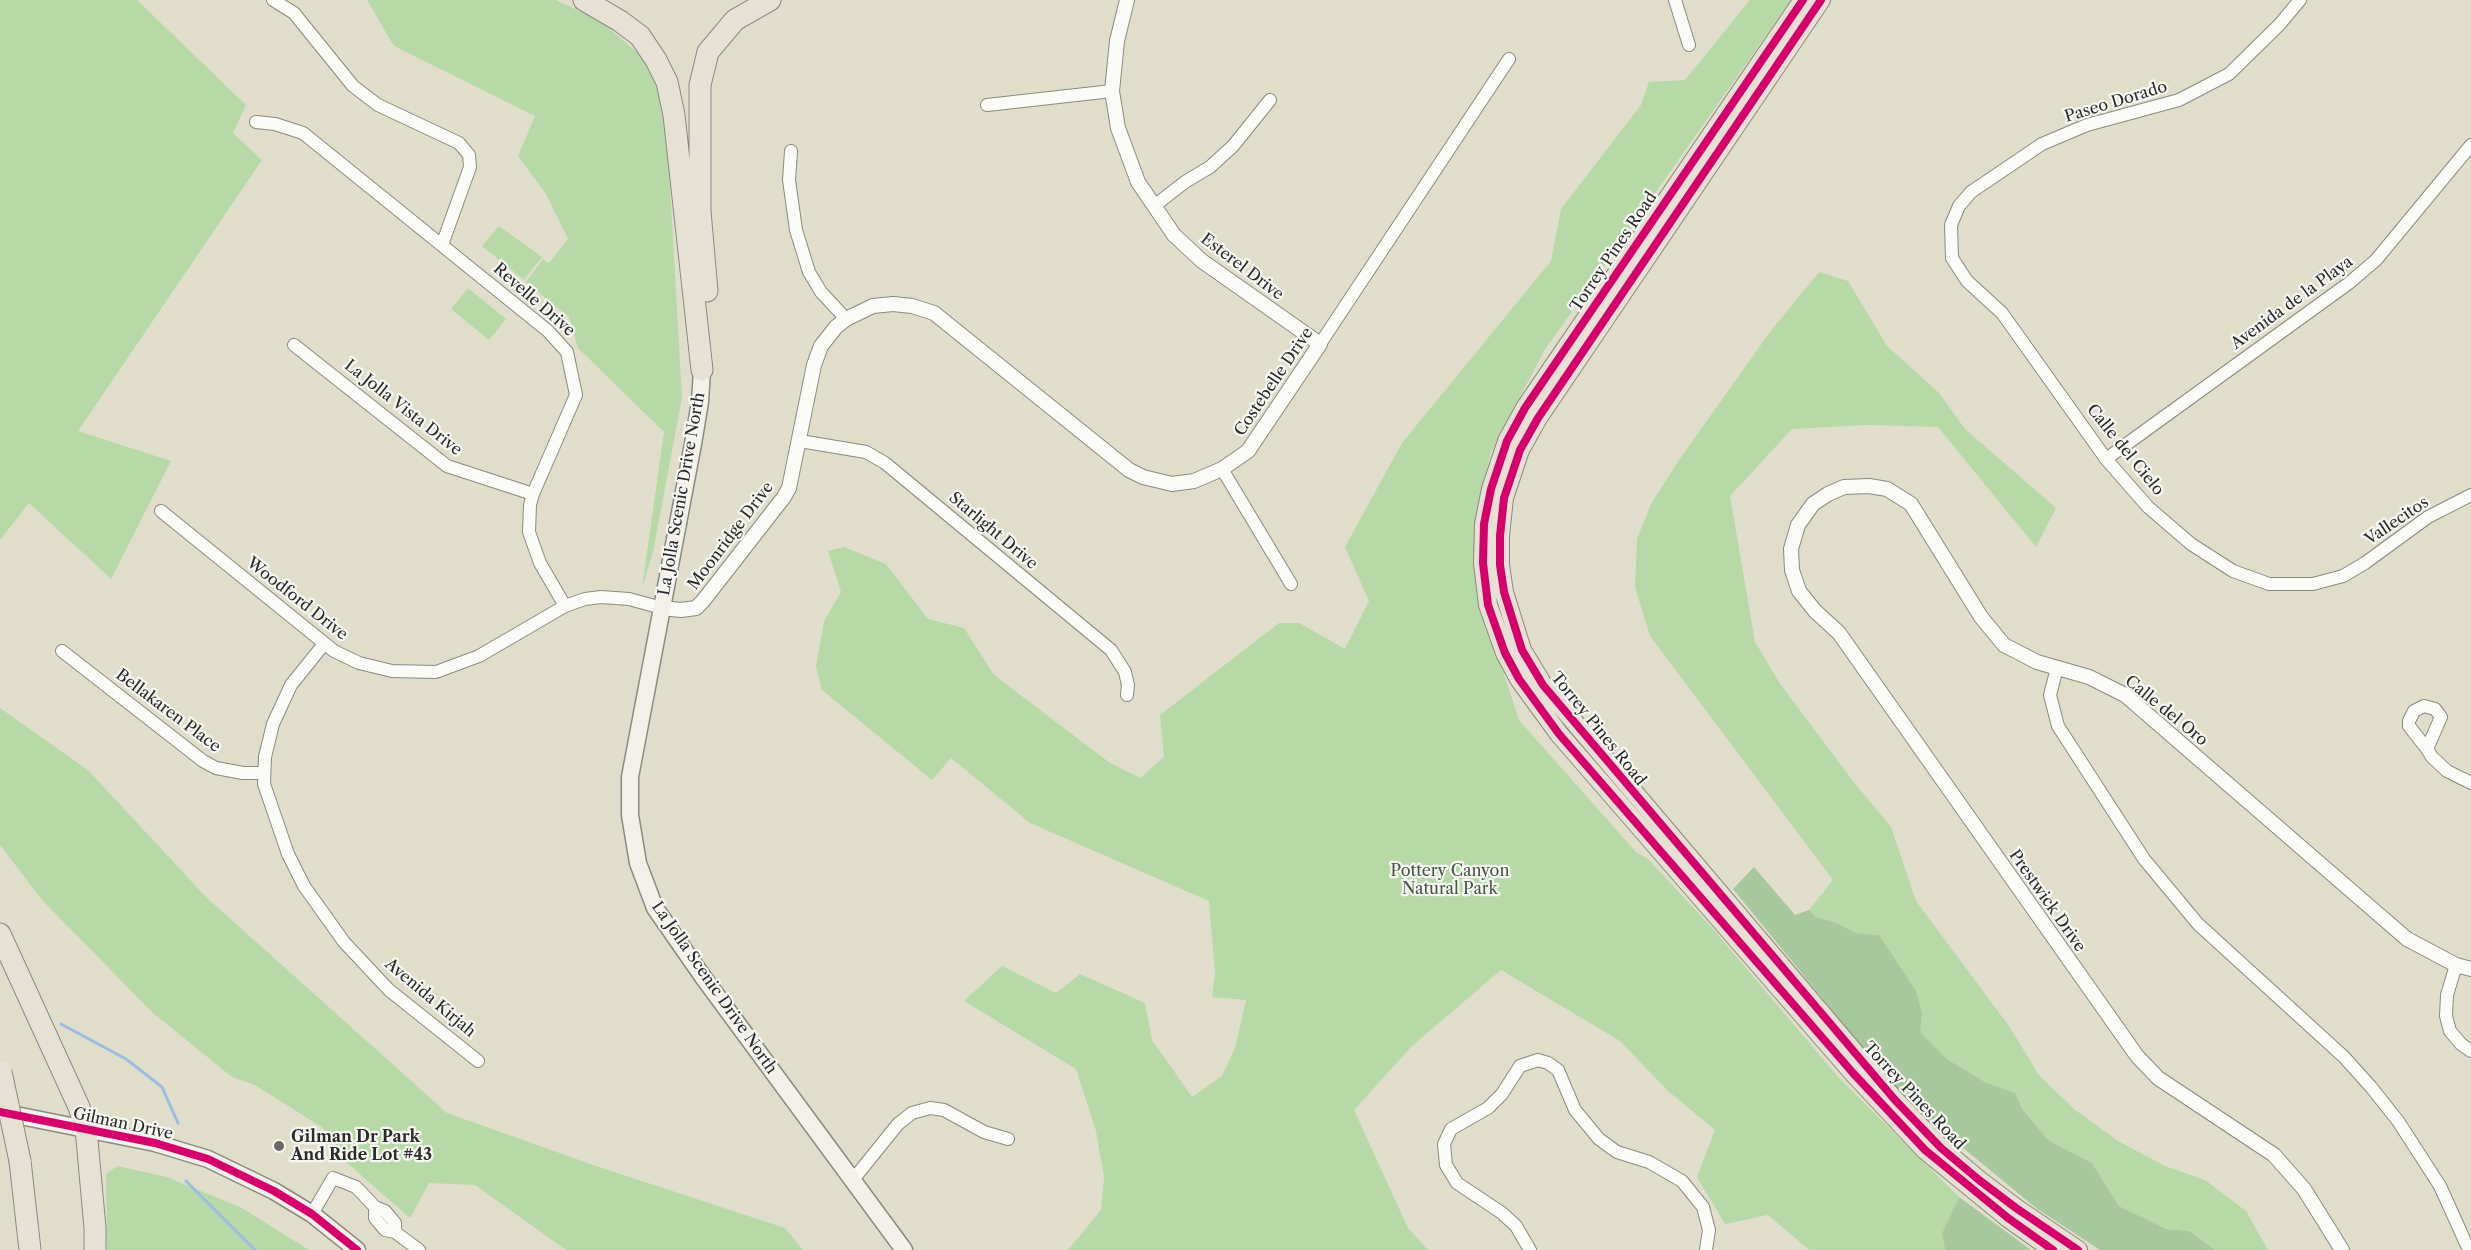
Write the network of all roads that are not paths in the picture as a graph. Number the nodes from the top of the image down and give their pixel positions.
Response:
1 (273, 0) edge
2 (584, 0) edge
3 (770, 0) edge
4 (1128, 0) edge
5 (1675, 0) edge
6 (1803, 0) edge
7 (1821, 0) edge
8 (2300, 0) edge
9 (1689, 45) dead end
10 (1509, 59) dead end
11 (1113, 91) junction
12 (1270, 100) dead end
13 (987, 105) dead end
14 (256, 122) dead end
15 (2471, 145) edge
16 (791, 151) dead end
17 (1154, 206) junction
18 (1951, 237) joint
19 (442, 244) junction
20 (846, 319) junction
21 (1320, 344) junction
22 (294, 345) dead end
23 (702, 370) junction
24 (800, 441) junction
25 (2106, 459) junction
26 (1222, 469) junction
27 (533, 494) junction
28 (2471, 495) edge
29 (161, 511) dead end
30 (1798, 525) joint
31 (2343, 576) joint
32 (1291, 584) dead end
33 (565, 606) junction
34 (662, 608) junction
35 (324, 644) junction
36 (62, 651) dead end
37 (2056, 668) junction
38 (1127, 695) dead end
39 (2427, 748) dead end
40 (264, 773) junction
41 (2471, 783) edge
42 (0, 934) edge
43 (2456, 965) junction
44 (2471, 969) edge
45 (2471, 1051) edge
46 (478, 1061) dead end
47 (0, 1071) edge
48 (0, 1112) edge
49 (86, 1130) junction
50 (1008, 1139) dead end
51 (852, 1182) junction
52 (312, 1214) junction
53 (30, 1250) edge
54 (94, 1250) edge
55 (357, 1250) edge
56 (418, 1250) edge
57 (904, 1250) edge
58 (1530, 1250) edge
59 (1706, 1250) edge
60 (2053, 1250) edge
61 (2078, 1250) edge
62 (2342, 1250) edge
63 (2469, 1250) edge

1 - 19 street
2 - 23 highway
3 - 23 highway
4 - 11 street, Esterel Drive
5 - 9 street
6 - 60 main road, Torrey Pines Road
7 - 61 main road, Torrey Pines Road
8 - 18 street, Paseo Dorado
10 - 21 street, Costebelle Drive
11 - 13 street
11 - 17 street, Esterel Drive
12 - 17 street
14 - 19 street, Revelle Drive
15 - 25 street, Avenida de la Playa
16 - 20 street
17 - 21 street, Esterel Drive
18 - 25 street, Calle del Cielo
19 - 27 street, Revelle Drive
20 - 24 street, Moonridge Drive
20 - 26 street, Costebelle Drive
21 - 26 street, Costebelle Drive
22 - 27 street, La Jolla Vista Drive
23 - 34 main road, La Jolla Scenic Drive North
24 - 34 street, Moonridge Drive
24 - 38 street, Starlight Drive
25 - 31 street, Calle del Cielo
26 - 32 street
27 - 33 street, Revelle Drive
28 - 31 street, Vallecitos
29 - 35 street, Woodford Drive
30 - 37 street, Calle del Oro
30 - 62 street, Prestwick Drive
33 - 34 street, Woodford Drive
33 - 35 street, Woodford Drive
34 - 51 main road, La Jolla Scenic Drive North
35 - 40 street, Avenida Kirjah
36 - 40 street, Bellakaren Place
37 - 43 street, Calle del Oro
37 - 63 street
39 - 41 street
40 - 46 street, Avenida Kirjah
42 - 49 highway
43 - 44 street, Calle del Oro
43 - 45 street
47 - 53 highway, bridge
48 - 49 main road, Gilman Drive
49 - 52 main road, Gilman Drive
49 - 54 highway
50 - 51 street
51 - 57 main road, La Jolla Scenic Drive North
52 - 55 main road, Gilman Drive
52 - 56 street
58 - 59 street

